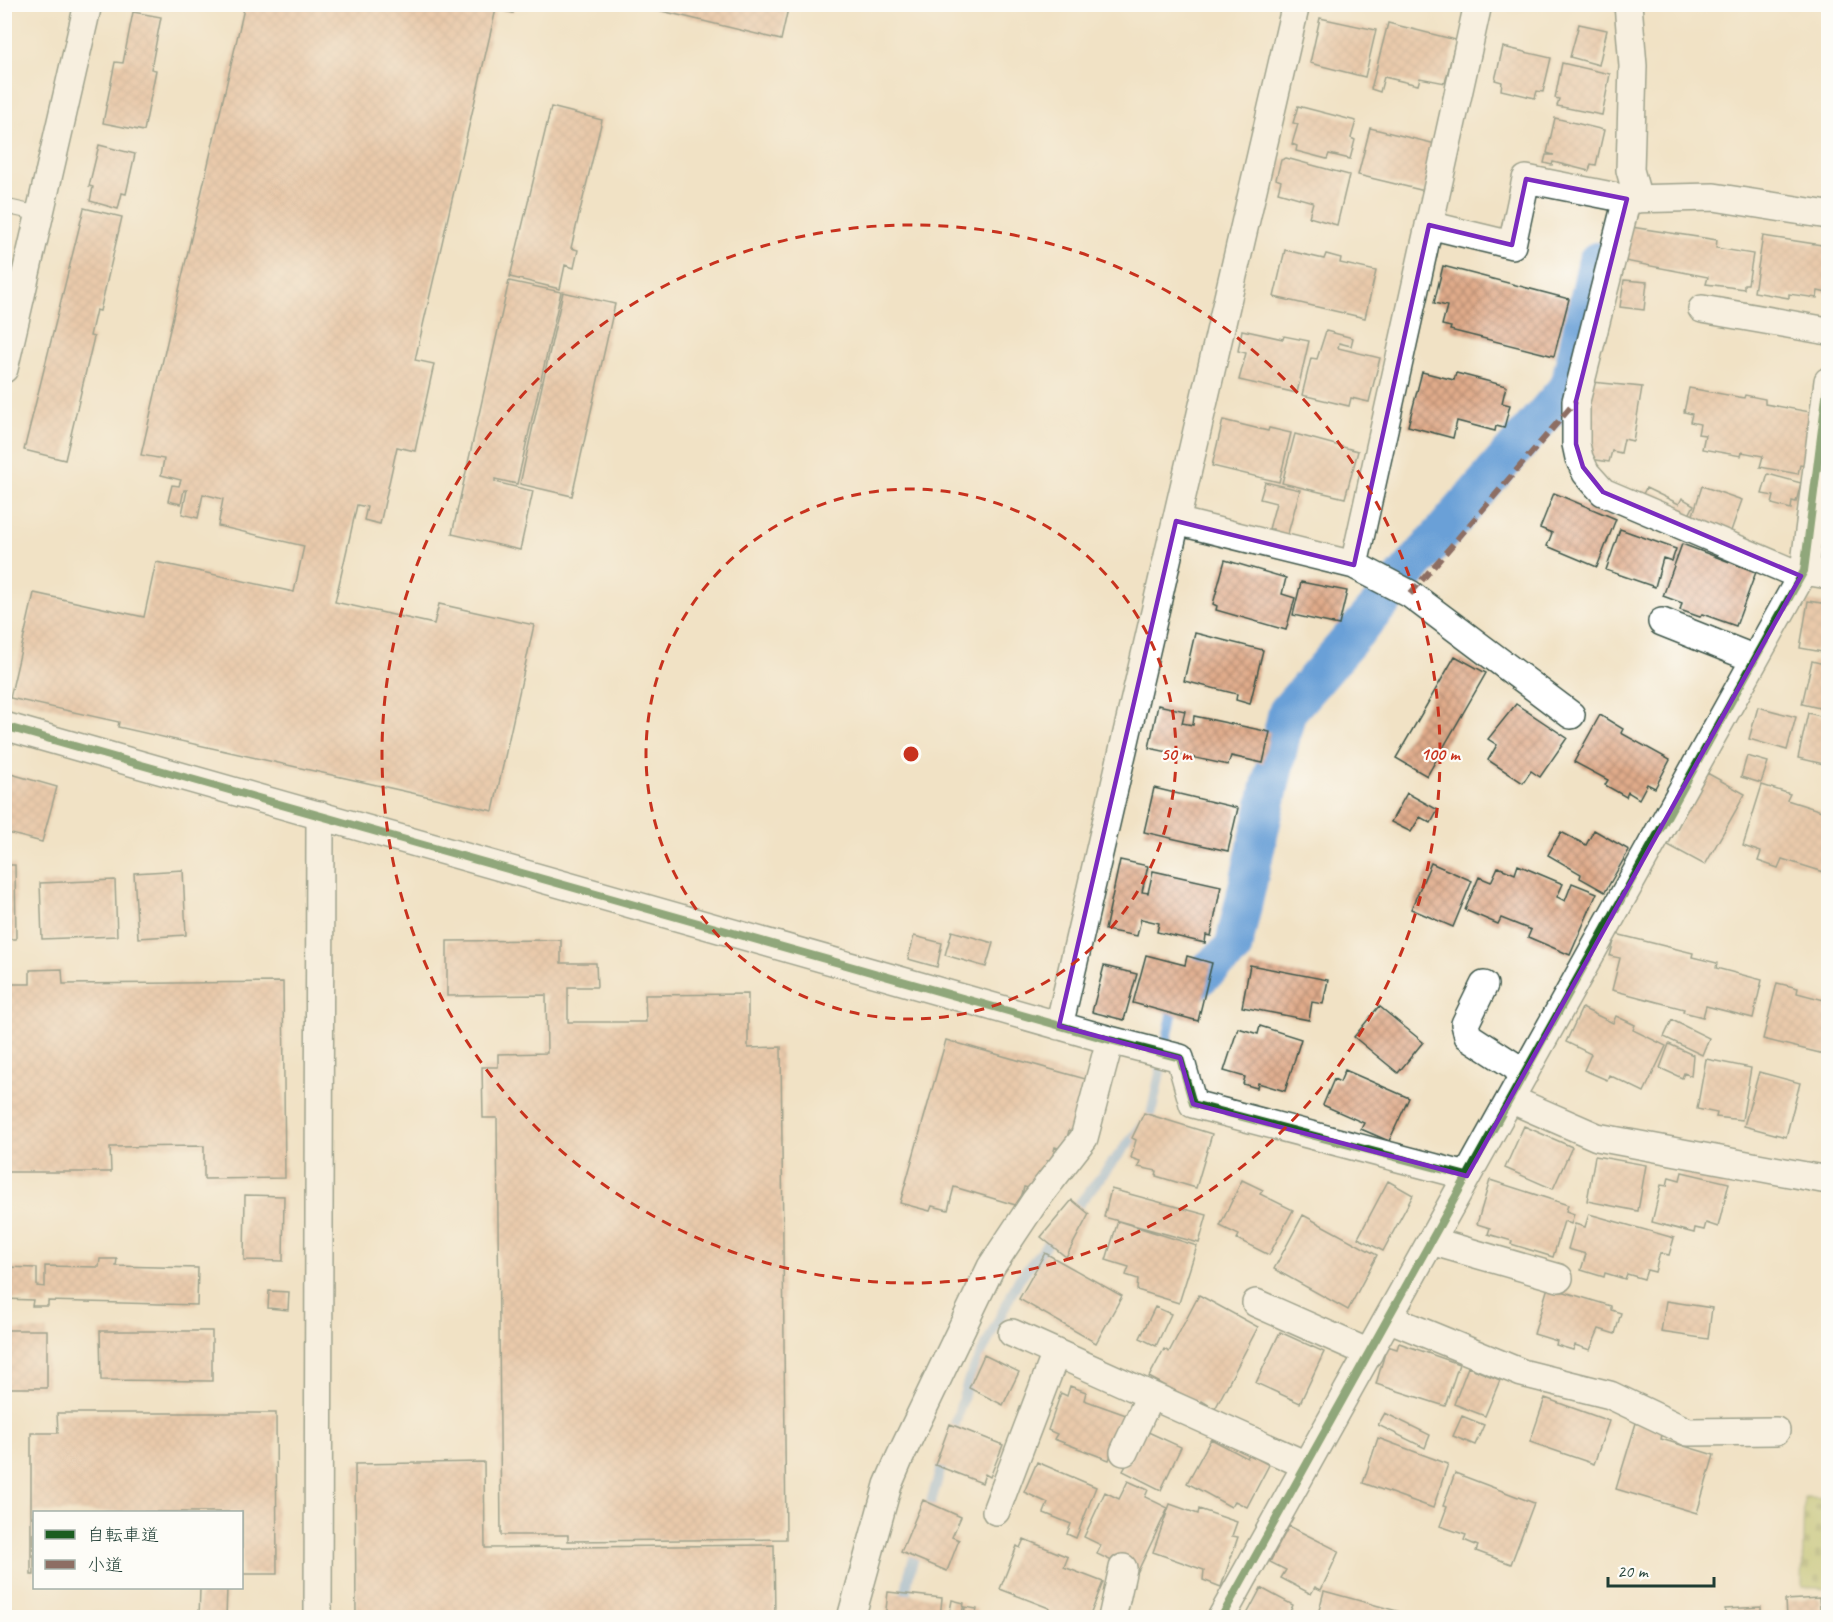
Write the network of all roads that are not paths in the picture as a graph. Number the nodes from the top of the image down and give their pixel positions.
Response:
1 (88, 4) edge
2 (1296, 4) edge
3 (1478, 4) edge
4 (1628, 4) edge
5 (1633, 199) junction
6 (4, 206) edge
7 (40, 214) junction
8 (1828, 215) edge
9 (1429, 225) junction
10 (1702, 309) dead end
11 (1828, 331) edge
12 (4, 369) edge
13 (1828, 381) edge
14 (1176, 521) junction
15 (1354, 565) junction
16 (1811, 574) edge
17 (1662, 622) dead end
18 (1755, 658) junction
19 (1571, 715) dead end
20 (4, 726) edge
21 (320, 815) junction
22 (1484, 985) dead end
23 (1059, 1026) junction
24 (1110, 1040) junction
25 (1525, 1072) junction
26 (1510, 1099) junction
27 (1467, 1176) junction
28 (1822, 1179) dead end
29 (1431, 1242) junction
30 (1559, 1278) dead end
31 (1256, 1303) dead end
32 (1388, 1318) junction
33 (1012, 1333) dead end
34 (1056, 1353) junction
35 (1369, 1353) junction
36 (1150, 1396) junction
37 (1776, 1431) dead end
38 (1124, 1452) dead end
39 (1306, 1465) junction
40 (996, 1511) dead end
41 (1123, 1568) dead end
42 (318, 1617) edge
43 (851, 1617) edge
44 (1112, 1617) edge
45 (1221, 1617) edge

1 - 7 street
2 - 14 street
3 - 9 street
4 - 5 street
5 - 8 street
5 - 9 street
5 - 16 street
6 - 7 lane
7 - 12 street
9 - 15 street
10 - 11 street
13 - 16 street
14 - 15 street
14 - 23 street
15 - 19 street
16 - 18 street
17 - 18 street
18 - 25 street
20 - 21 street
21 - 23 street
21 - 42 street
22 - 25 street
23 - 24 street
24 - 27 street
24 - 43 street
25 - 26 street
26 - 27 street
26 - 28 street
27 - 29 street
29 - 30 street
29 - 32 street
31 - 35 street
32 - 35 street
32 - 37 street
33 - 34 street
34 - 36 street
34 - 40 street
35 - 39 street
36 - 38 street
36 - 39 street
39 - 45 street
41 - 44 street

